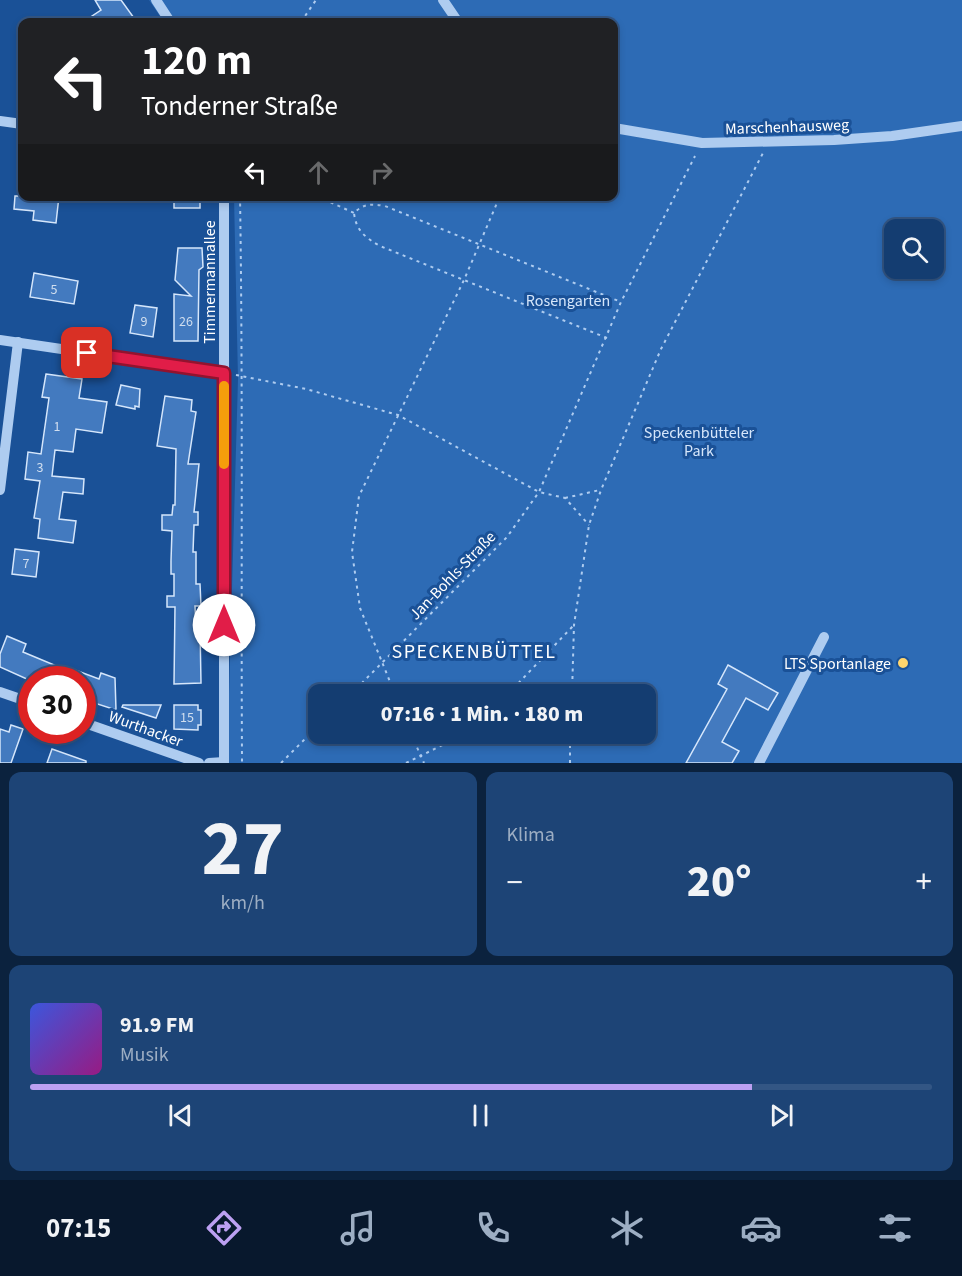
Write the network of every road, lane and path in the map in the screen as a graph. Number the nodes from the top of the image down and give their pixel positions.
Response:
1 (156, 0) edge
2 (316, 0) edge
3 (443, 0) edge
4 (168, 18) edge
5 (304, 18) edge
6 (455, 18) edge
7 (0, 121) edge
8 (18, 123) edge
9 (962, 126) edge
10 (618, 129) edge
11 (702, 143) junction
12 (768, 143) junction
13 (224, 201) edge
14 (240, 201) edge
15 (328, 201) edge
16 (498, 201) edge
17 (354, 213) junction
18 (478, 243) junction
19 (464, 280) junction
20 (621, 302) junction
21 (607, 338) junction
22 (0, 340) edge
23 (18, 342) junction
24 (224, 373) junction
25 (243, 377) junction
26 (399, 415) junction
27 (0, 490) edge
28 (601, 490) junction
29 (539, 492) junction
30 (565, 498) junction
31 (589, 525) junction
32 (574, 625) junction
33 (824, 637) dead end
34 (382, 664) junction
35 (361, 684) edge
36 (391, 684) edge
37 (518, 684) edge
38 (572, 684) edge
39 (0, 692) edge
40 (18, 699) edge
41 (96, 727) edge
42 (308, 736) edge
43 (415, 744) edge
44 (443, 744) edge
45 (570, 744) edge
46 (419, 755) junction
47 (200, 763) edge
48 (209, 763) edge
49 (224, 763) edge
50 (242, 763) edge
51 (281, 763) edge
52 (406, 763) edge
53 (424, 763) edge
54 (570, 763) edge
55 (759, 763) edge

1 - 4 street
2 - 5 path
3 - 6 street
7 - 8 street
9 - 12 street, Marschenhausweg
10 - 11 street, Marschenhausweg
11 - 12 street, Marschenhausweg
11 - 20 path, Jan-Bohls-Straße
12 - 28 path
13 - 24 street, Timmermannallee
14 - 25 path
15 - 17 path
16 - 18 path
17 - 18 path
17 - 19 path
18 - 19 path
18 - 20 path
19 - 21 path
19 - 26 path
20 - 21 path, Jan-Bohls-Straße
21 - 29 path, Jan-Bohls-Straße
22 - 23 street
23 - 24 street
23 - 27 street
24 - 25 path
24 - 49 street, Timmermannallee
25 - 26 path
25 - 50 path
26 - 29 path
26 - 34 path
28 - 30 path
28 - 31 path
29 - 30 path
29 - 34 path, Jan-Bohls-Straße
30 - 31 path
31 - 32 path
32 - 37 path
32 - 38 path
33 - 55 street
34 - 35 path, Jan-Bohls-Straße
34 - 36 path
39 - 40 street
41 - 47 street, Wurthacker
42 - 51 path
43 - 46 path
44 - 46 path
45 - 54 path
46 - 52 path
46 - 53 path
48 - 49 street

